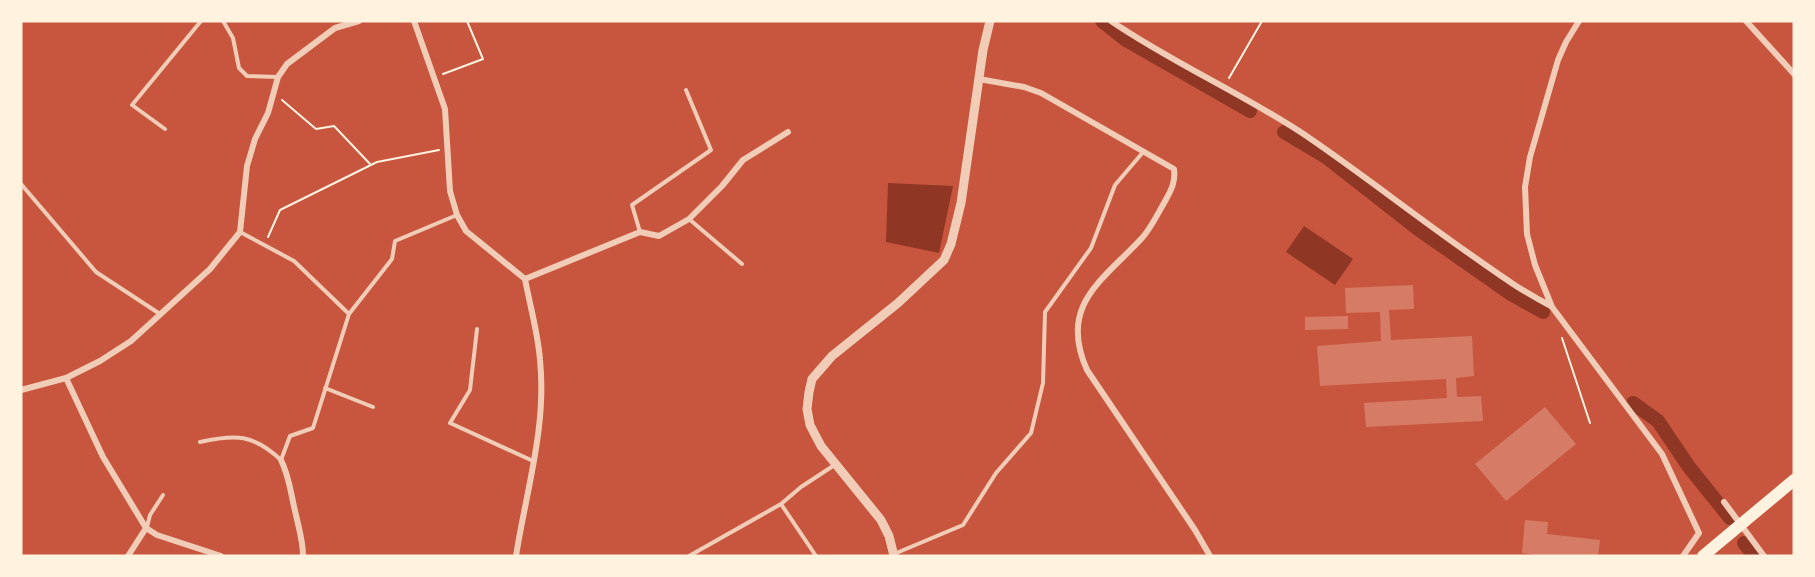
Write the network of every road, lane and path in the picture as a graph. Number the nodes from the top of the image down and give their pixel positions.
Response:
1 (201, 21) edge
2 (223, 21) edge
3 (359, 21) edge
4 (414, 21) edge
5 (467, 21) edge
6 (990, 21) edge
7 (1111, 21) edge
8 (1262, 21) edge
9 (1579, 21) edge
10 (1746, 21) edge
11 (1794, 74) edge
12 (278, 77) junction
13 (435, 78) junction
14 (979, 79) junction
15 (1224, 86) junction
16 (686, 90) dead end
17 (275, 94) junction
18 (165, 129) dead end
19 (788, 132) dead end
20 (448, 148) junction
21 (1144, 151) junction
22 (371, 165) junction
23 (21, 184) edge
24 (457, 215) junction
25 (688, 219) junction
26 (240, 232) junction
27 (639, 232) junction
28 (265, 245) junction
29 (742, 264) dead end
30 (525, 279) junction
31 (1552, 307) junction
32 (160, 314) junction
33 (349, 314) junction
34 (477, 329) dead end
35 (1562, 338) dead end
36 (66, 378) junction
37 (325, 388) junction
38 (21, 390) edge
39 (373, 408) dead end
40 (1590, 423) dead end
41 (200, 442) dead end
42 (281, 460) junction
43 (533, 461) junction
44 (836, 464) junction
45 (1794, 480) edge
46 (163, 495) dead end
47 (1724, 502) dead end
48 (781, 504) junction
49 (1742, 524) junction
50 (146, 528) junction
51 (894, 555) edge
52 (128, 556) edge
53 (220, 556) edge
54 (303, 556) edge
55 (516, 556) edge
56 (689, 556) edge
57 (816, 556) edge
58 (1210, 556) edge
59 (1683, 556) edge
60 (1703, 556) edge
61 (1764, 556) edge

1 - 18 lane
2 - 12 lane
3 - 12 street
4 - 13 street
5 - 13 path
6 - 14 street
7 - 15 street
8 - 15 path
9 - 31 street
10 - 11 street
12 - 17 street
13 - 20 street
14 - 21 street
14 - 44 street
15 - 31 street
16 - 27 lane
17 - 22 path
17 - 26 street
19 - 25 street
20 - 22 path
20 - 24 street
21 - 51 lane
21 - 58 street
22 - 28 path
23 - 32 lane
24 - 30 street
24 - 33 lane
25 - 27 street
25 - 29 lane
26 - 28 lane
26 - 32 street
27 - 30 street
28 - 33 lane
30 - 43 street
31 - 59 street
32 - 36 street
33 - 37 lane
34 - 43 lane
35 - 40 path
36 - 38 street
36 - 50 street
37 - 39 lane
37 - 42 lane
41 - 42 lane
42 - 54 street
43 - 55 street
44 - 48 lane
44 - 51 street
45 - 49 main road
46 - 50 lane
47 - 49 street
48 - 56 lane
48 - 57 lane
49 - 60 main road
49 - 61 street
50 - 52 street
50 - 53 street

